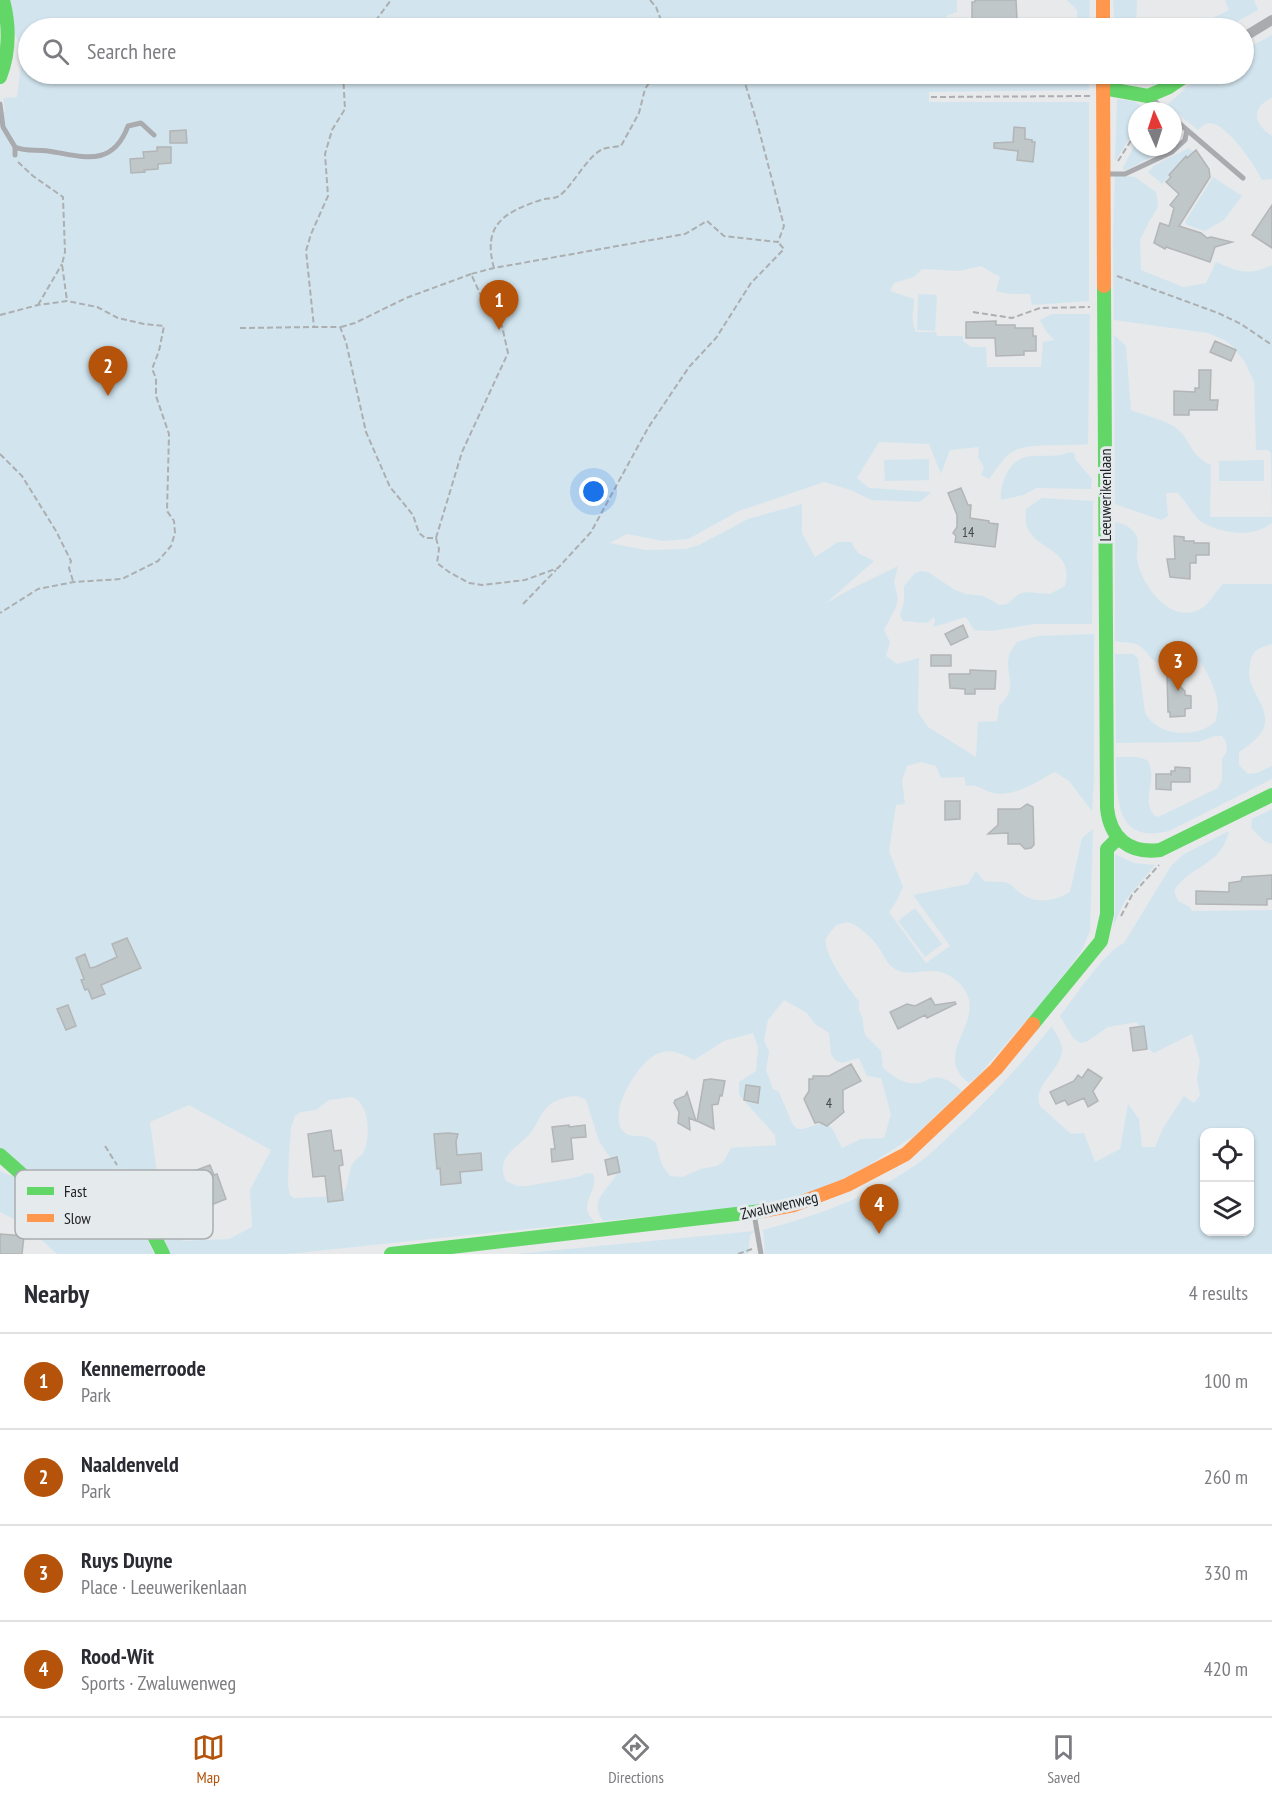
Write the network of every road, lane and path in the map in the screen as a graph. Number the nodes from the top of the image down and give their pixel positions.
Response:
1 (3, 0) edge
2 (392, 0) edge
3 (650, 0) edge
4 (1103, 0) edge
5 (378, 18) edge
6 (660, 18) edge
7 (1103, 18) edge
8 (1272, 20) edge
9 (1254, 31) edge
10 (0, 77) edge
11 (344, 84) edge
12 (648, 84) edge
13 (744, 84) edge
14 (1103, 84) edge
15 (1173, 84) edge
16 (1103, 88) junction
17 (1086, 96) dead end
18 (1148, 96) junction
19 (931, 97) dead end
20 (1155, 102) edge
21 (0, 104) edge
22 (1182, 126) edge
23 (1187, 130) junction
24 (154, 135) dead end
25 (1128, 144) edge
26 (15, 147) junction
27 (15, 155) joint
28 (1108, 173) junction
29 (1243, 178) dead end
30 (778, 242) junction
31 (62, 264) junction
32 (494, 268) junction
33 (471, 274) junction
34 (1105, 275) junction
35 (67, 301) junction
36 (38, 305) junction
37 (1104, 307) junction
38 (973, 312) dead end
39 (0, 315) edge
40 (314, 327) junction
41 (339, 327) junction
42 (240, 328) dead end
43 (1272, 345) edge
44 (0, 454) edge
45 (436, 538) junction
46 (558, 568) junction
47 (74, 582) junction
48 (523, 604) dead end
49 (0, 614) edge
50 (1272, 795) edge
51 (1118, 838) junction
52 (1160, 864) dead end
53 (1118, 922) dead end
54 (105, 1146) dead end
55 (0, 1155) edge
56 (117, 1165) dead end
57 (17, 1170) edge
58 (754, 1212) junction
59 (155, 1239) edge
60 (759, 1246) junction
61 (162, 1254) edge
62 (391, 1254) edge
63 (738, 1254) edge
64 (761, 1254) edge

1 - 10 street
2 - 5 path
3 - 6 path
4 - 7 street
8 - 9 street
11 - 40 path
12 - 32 path
13 - 30 path
14 - 16 street, Leeuwerikenlaan
15 - 18 street
16 - 18 street
16 - 28 street, Leeuwerikenlaan
17 - 19 path
18 - 20 lane
21 - 26 lane
22 - 23 lane
23 - 28 lane
23 - 29 lane
24 - 26 lane
25 - 28 path
26 - 27 lane
27 - 31 path
28 - 34 street, Leeuwerikenlaan
30 - 32 path
30 - 46 path
31 - 35 path
31 - 36 path
32 - 33 path
33 - 41 path
33 - 45 path
34 - 37 street, Leeuwerikenlaan
34 - 43 path
35 - 36 path
35 - 47 path
36 - 39 path
37 - 38 path
37 - 51 street, Leeuwerikenlaan
40 - 41 path
40 - 42 path
41 - 45 path
44 - 47 path
45 - 46 path
46 - 48 path
47 - 49 path
50 - 51 street
51 - 58 street, Zwaluwenweg
52 - 53 path
54 - 56 path
55 - 57 street
58 - 60 lane
58 - 62 street, Zwaluwenweg
59 - 61 street
60 - 63 path
60 - 64 lane

